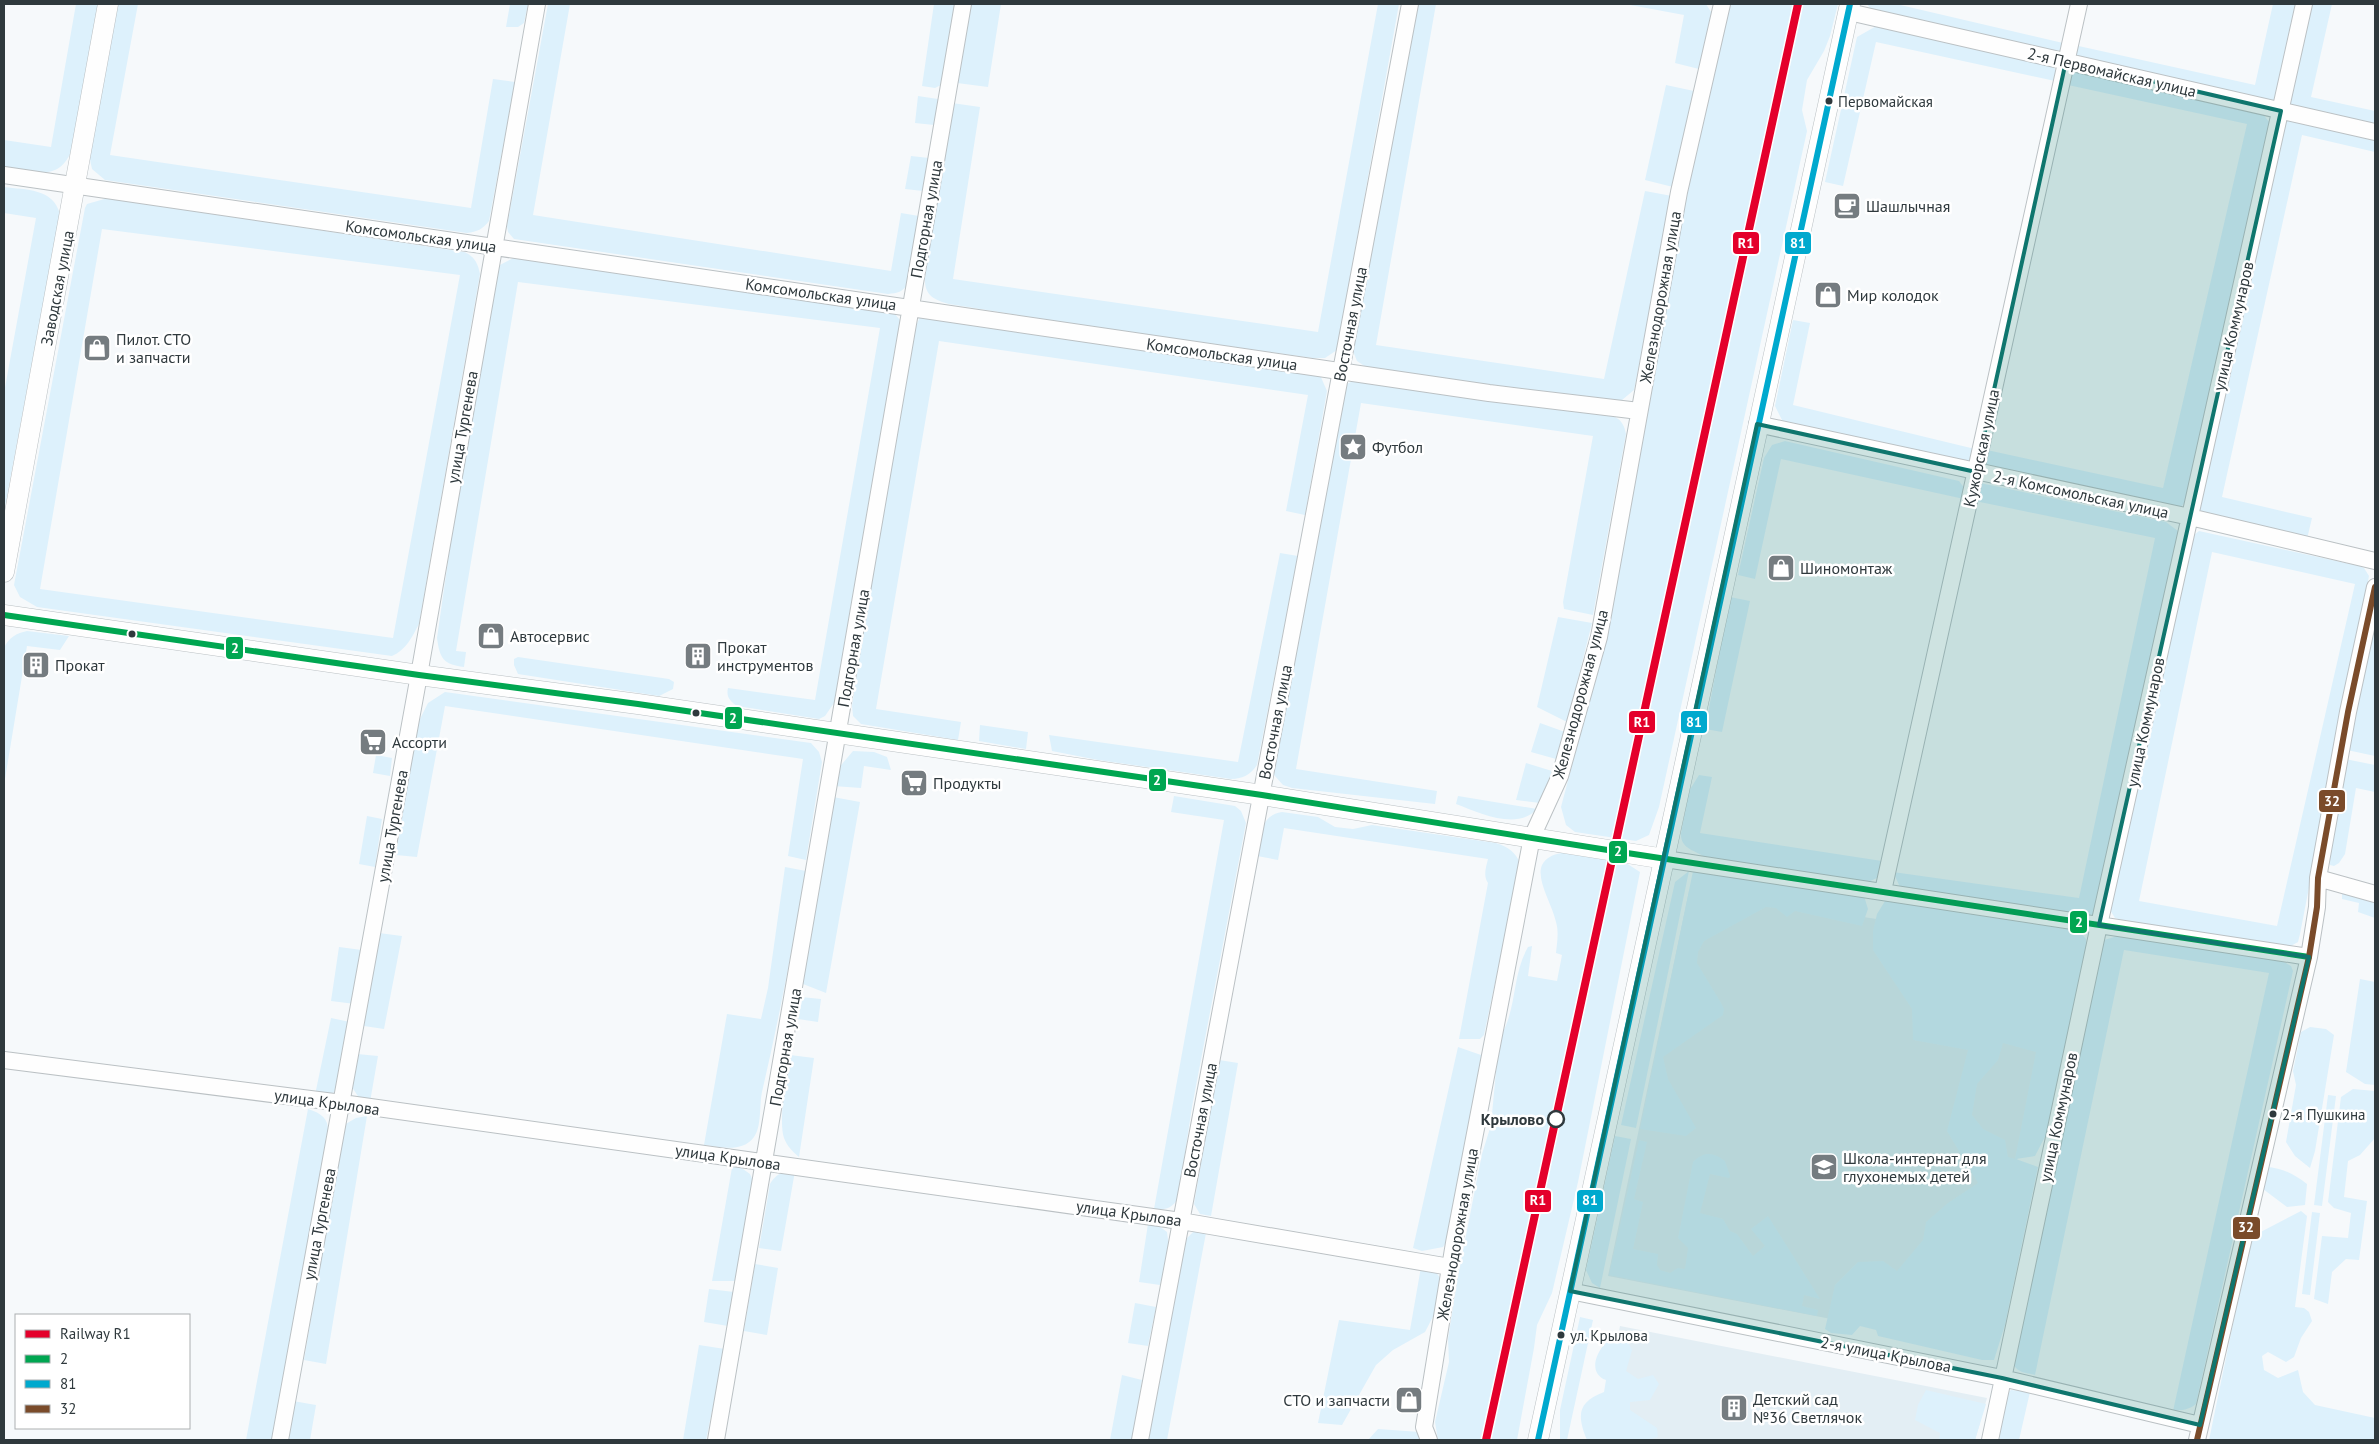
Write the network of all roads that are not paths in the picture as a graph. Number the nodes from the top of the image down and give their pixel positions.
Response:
1 (108, 4) edge
2 (537, 4) edge
3 (963, 4) edge
4 (1410, 4) edge
5 (1722, 4) edge
6 (2079, 4) edge
7 (2304, 4) edge
8 (1850, 8) edge
9 (2066, 61) junction
10 (2281, 111) junction
11 (2375, 132) edge
12 (4, 175) edge
13 (76, 186) junction
14 (494, 246) junction
15 (911, 307) junction
16 (1341, 371) junction
17 (1639, 410) junction
18 (1757, 424) junction
19 (1976, 472) junction
20 (2190, 518) junction
21 (2375, 560) edge
22 (4, 572) edge
23 (2375, 587) edge
24 (4, 615) edge
25 (419, 675) junction
26 (838, 734) junction
27 (1262, 795) junction
28 (1532, 837) junction
29 (1665, 859) junction
30 (2318, 878) junction
31 (1883, 891) junction
32 (2375, 894) edge
33 (2100, 925) junction
34 (2308, 956) junction
35 (4, 1060) edge
36 (342, 1103) junction
37 (764, 1162) junction
38 (1181, 1221) junction
39 (1450, 1268) junction
40 (1570, 1291) junction
41 (2002, 1378) junction
42 (2199, 1433) edge
43 (280, 1440) edge
44 (716, 1440) edge
45 (1140, 1440) edge
46 (1429, 1440) edge
47 (1538, 1440) edge
48 (1990, 1440) edge

1 - 13 main road, Заводская улица
2 - 14 street, улица Тургенева
3 - 15 street, Подгорная улица
4 - 16 street, Восточная улица
5 - 17 street, Железнодорожная улица
6 - 9 street, Кужорская улица
7 - 10 street, улица Коммунаров
8 - 9 street, 2-я Первомайская улица
8 - 18 main road
9 - 10 street, 2-я Первомайская улица
9 - 19 street, Кужорская улица
10 - 11 street, 2-я Первомайская улица
10 - 20 street, улица Коммунаров
12 - 13 street, Комсомольская улица
13 - 14 street, Комсомольская улица
13 - 22 main road, Заводская улица
14 - 15 street, Комсомольская улица
14 - 25 street, улица Тургенева
15 - 16 street, Комсомольская улица
15 - 26 street, Подгорная улица
16 - 17 street, Комсомольская улица
16 - 27 street, Восточная улица
17 - 28 street, Железнодорожная улица
18 - 19 street, 2-я Комсомольская улица
18 - 29 main road
19 - 20 street, 2-я Комсомольская улица
19 - 31 street, Кужорская улица
20 - 21 street, 2-я Комсомольская улица
20 - 33 street, улица Коммунаров
23 - 30 street
24 - 25 main road
25 - 26 main road
25 - 36 street, улица Тургенева
26 - 27 main road
26 - 37 street, Подгорная улица
27 - 28 main road
27 - 38 street, Восточная улица
28 - 29 main road
28 - 39 street, Железнодорожная улица
29 - 31 street
29 - 40 main road
30 - 32 street
30 - 34 street
31 - 33 street
33 - 34 street
33 - 41 street, улица Коммунаров
34 - 42 street
35 - 36 street, улица Крылова
36 - 37 street, улица Крылова
36 - 43 street, улица Тургенева
37 - 38 street, улица Крылова
37 - 44 street, Подгорная улица
38 - 39 street, улица Крылова
38 - 45 street, Восточная улица
39 - 46 street, Железнодорожная улица
40 - 41 street, 2-я улица Крылова
40 - 47 main road
41 - 42 street, 2-я улица Крылова
41 - 48 street, улица Коммунаров

